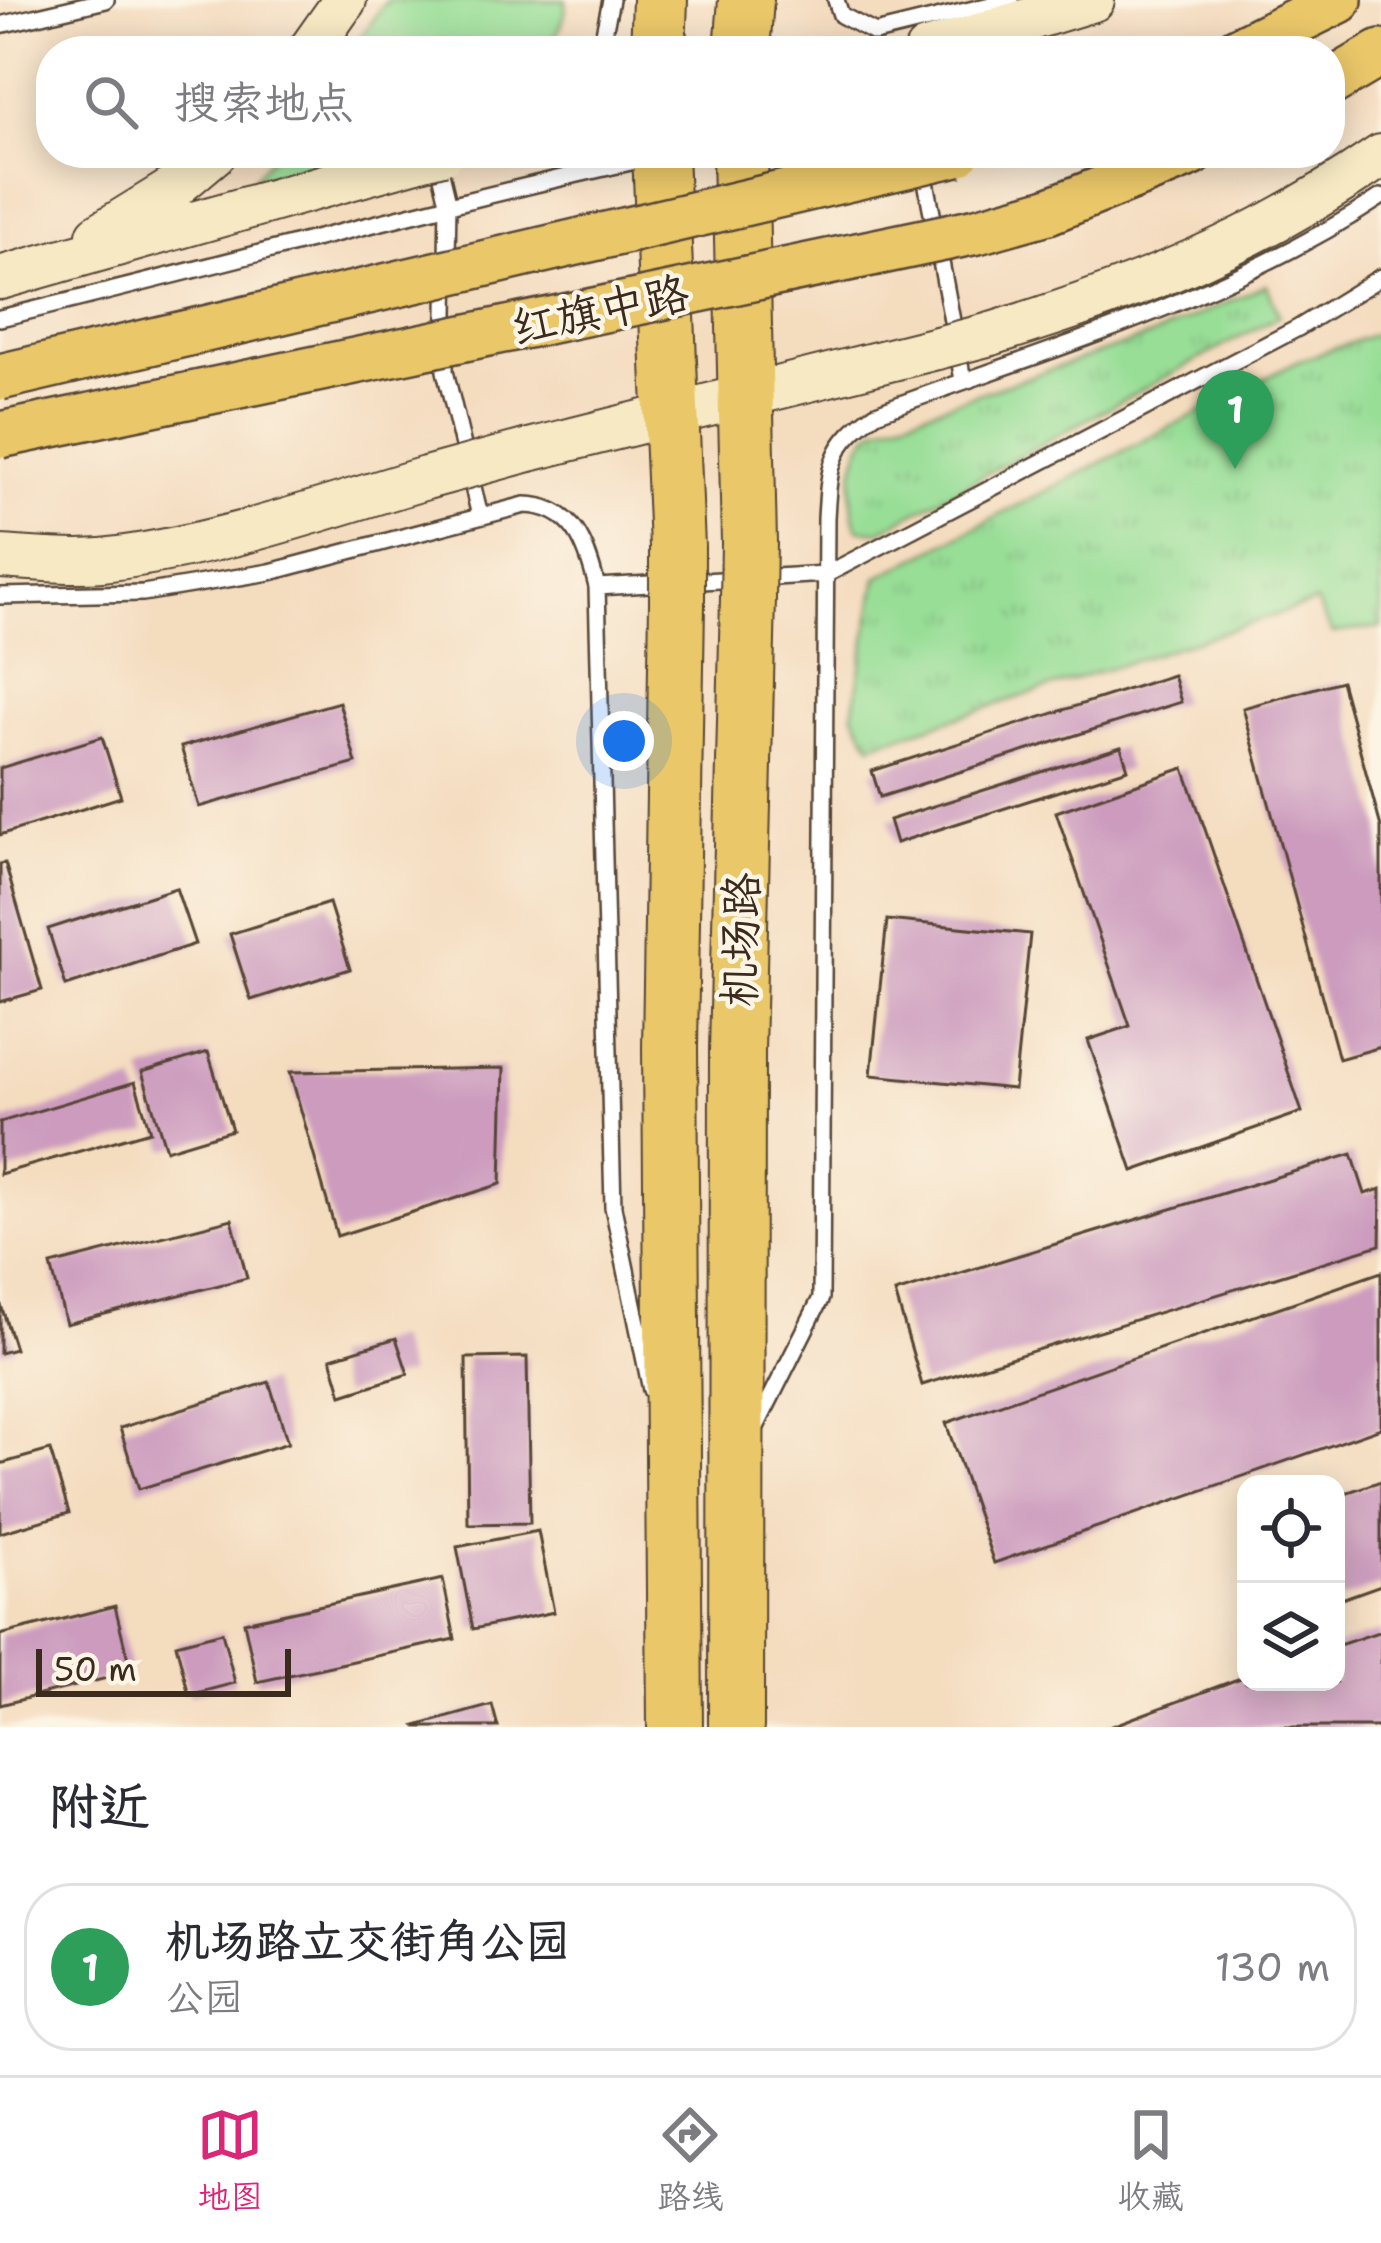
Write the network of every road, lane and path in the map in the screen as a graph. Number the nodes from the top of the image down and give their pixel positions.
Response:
1 (106, 0) edge
2 (344, 0) edge
3 (611, 0) edge
4 (660, 0) edge
5 (746, 0) edge
6 (836, 0) edge
7 (1011, 0) edge
8 (1093, 0) edge
9 (1340, 0) edge
10 (0, 25) edge
11 (319, 36) edge
12 (607, 36) edge
13 (659, 36) edge
14 (743, 36) edge
15 (885, 36) edge
16 (936, 36) edge
17 (952, 36) edge
18 (1267, 36) edge
19 (1381, 53) edge
20 (1345, 74) edge
21 (1381, 157) edge
22 (197, 168) edge
23 (388, 168) edge
24 (436, 168) edge
25 (605, 168) edge
26 (660, 168) edge
27 (740, 168) edge
28 (893, 168) edge
29 (923, 168) edge
30 (1155, 168) edge
31 (1381, 197) edge
32 (448, 202) junction
33 (42, 263) junction
34 (1381, 277) edge
35 (0, 278) edge
36 (0, 318) edge
37 (950, 364) junction
38 (0, 377) edge
39 (745, 399) junction
40 (674, 410) junction
41 (0, 435) edge
42 (480, 516) junction
43 (0, 557) edge
44 (827, 574) junction
45 (597, 587) junction
46 (0, 596) edge
47 (735, 1467) junction
48 (672, 1468) junction
49 (675, 1727) edge
50 (736, 1727) edge

1 - 10 lane
2 - 11 main road
3 - 12 lane
4 - 13 highway
5 - 14 highway
6 - 15 lane
7 - 16 lane
8 - 17 main road
9 - 18 main road
19 - 20 main road
21 - 37 main road, bridge
22 - 33 main road
23 - 33 main road
24 - 32 lane
25 - 32 lane
26 - 40 highway, 机场路
27 - 39 highway, 机场路
28 - 38 main road, 红旗中路, bridge
29 - 37 lane
30 - 41 main road, 红旗中路, bridge
31 - 37 lane
32 - 36 lane
32 - 42 lane
33 - 35 main road
34 - 44 lane
37 - 39 main road
37 - 44 lane
39 - 40 main road
39 - 47 highway, 机场路, bridge
40 - 43 main road, bridge
40 - 48 highway, 机场路, bridge
42 - 45 lane
42 - 46 lane
44 - 45 lane
44 - 47 lane
45 - 48 lane
47 - 50 highway, 机场路
48 - 49 highway, 机场路

